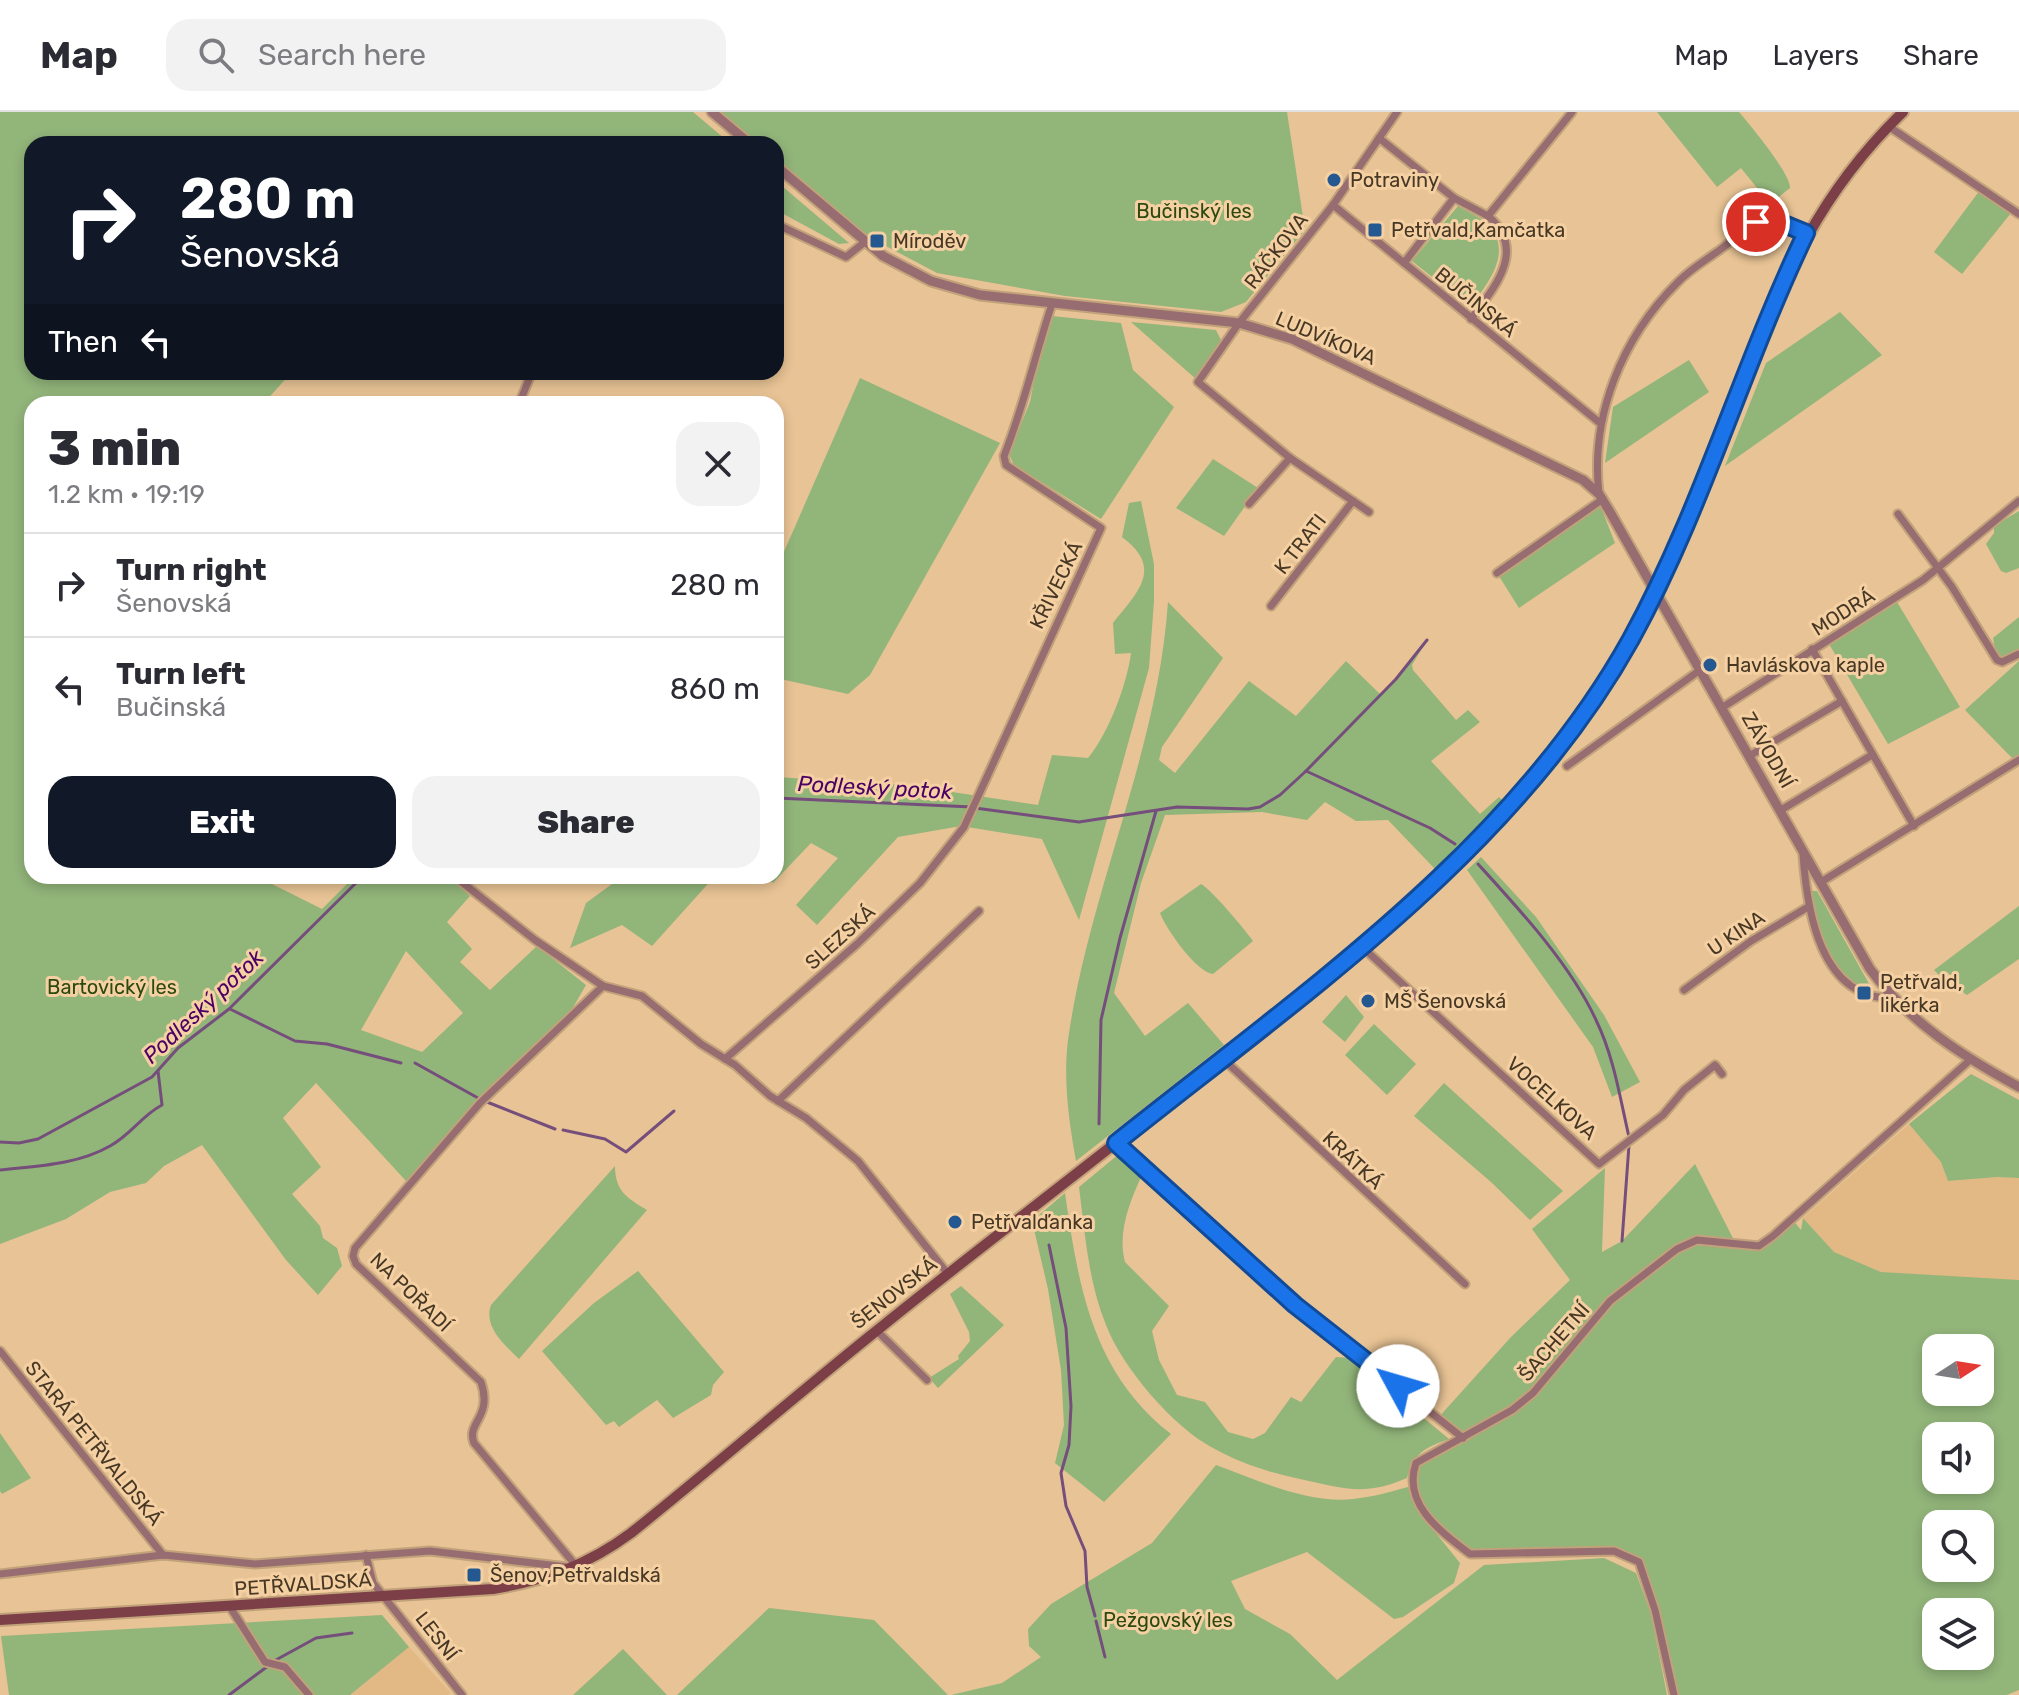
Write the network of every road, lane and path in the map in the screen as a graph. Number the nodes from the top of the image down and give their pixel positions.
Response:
1 (712, 112) edge
2 (1397, 112) edge
3 (1572, 112) edge
4 (1903, 112) edge
5 (1888, 126) junction
6 (740, 136) edge
7 (1379, 138) junction
8 (784, 173) edge
9 (1454, 198) junction
10 (1333, 205) junction
11 (2019, 214) edge
12 (1488, 216) junction
13 (784, 228) edge
14 (1806, 233) junction
15 (866, 241) junction
16 (1404, 263) junction
17 (1052, 304) junction
18 (1471, 319) junction
19 (1239, 323) junction
20 (1198, 382) joint
21 (1600, 423) junction
22 (1290, 458) junction
23 (1601, 496) junction
24 (1353, 501) junction
25 (2019, 501) edge
26 (1249, 504) dead end
27 (1369, 512) dead end
28 (1898, 514) dead end
29 (1939, 568) junction
30 (1497, 573) dead end
31 (1656, 591) junction
32 (1271, 606) dead end
33 (1812, 649) junction
34 (2019, 654) edge
35 (1700, 670) junction
36 (1842, 701) junction
37 (1723, 707) junction
38 (1751, 755) junction
39 (1872, 755) junction
40 (2019, 760) edge
41 (1567, 766) dead end
42 (1781, 810) junction
43 (1914, 826) junction
44 (964, 827) joint
45 (1803, 849) junction
46 (1821, 882) junction
47 (464, 884) edge
48 (1808, 907) junction
49 (979, 911) dead end
50 (1360, 945) junction
51 (603, 986) junction
52 (1684, 990) dead end
53 (1893, 998) junction
54 (1222, 1058) junction
55 (725, 1059) junction
56 (1970, 1060) junction
57 (1722, 1074) dead end
58 (2019, 1087) edge
59 (778, 1101) junction
60 (1116, 1143) junction
61 (948, 1274) junction
62 (1465, 1284) dead end
63 (876, 1330) junction
64 (0, 1351) edge
65 (927, 1380) dead end
66 (1463, 1438) junction
67 (602, 1553) joint
68 (163, 1555) junction
69 (366, 1555) junction
70 (577, 1567) junction
71 (0, 1574) edge
72 (386, 1597) junction
73 (230, 1607) junction
74 (0, 1620) edge
75 (309, 1695) edge
76 (462, 1695) edge
77 (1674, 1695) edge

1 - 6 street
2 - 7 street, RÁČKOVA
3 - 12 street
4 - 5 main road, ŠENOVSKÁ
5 - 11 street
5 - 14 main road, ŠENOVSKÁ
7 - 9 street
7 - 10 street, RÁČKOVA
8 - 15 street, LUDVÍKOVA
9 - 12 street
9 - 16 street
10 - 16 street, BUČINSKÁ
10 - 19 street, RÁČKOVA
12 - 18 street
13 - 15 street
14 - 21 street
14 - 31 main road, ŠENOVSKÁ
15 - 17 street, LUDVÍKOVA
16 - 18 street, BUČINSKÁ
17 - 19 street, LUDVÍKOVA
17 - 44 street, KŘIVECKÁ
18 - 21 street, BUČINSKÁ
19 - 20 street, RÁČKOVA
19 - 23 street, LUDVÍKOVA
20 - 22 street, K TRATI
21 - 23 street
22 - 24 street, K TRATI
22 - 26 street
23 - 30 street
23 - 31 street, LUDVÍKOVA
24 - 27 street, K TRATI
24 - 32 street, K TRATI
25 - 29 street, MODRÁ
28 - 29 street
29 - 33 street, MODRÁ
29 - 34 street
31 - 35 street, ZÁVODNÍ
31 - 50 main road, ŠENOVSKÁ
33 - 36 street
33 - 37 street, MODRÁ
35 - 37 street, ZÁVODNÍ
35 - 41 street
36 - 38 street
36 - 39 street
37 - 38 street, ZÁVODNÍ
38 - 42 street, ZÁVODNÍ
39 - 42 street
39 - 43 street
40 - 43 street
42 - 45 street, ZÁVODNÍ
43 - 46 street
44 - 55 street, SLEZSKÁ
45 - 46 street, ZÁVODNÍ
45 - 48 street, ZÁVODNÍ
46 - 53 street, ZÁVODNÍ
47 - 51 street
48 - 52 street, U KINA
48 - 53 street, ZÁVODNÍ
49 - 59 street
50 - 54 main road, ŠENOVSKÁ
50 - 57 street, VOCELKOVA
51 - 55 street
51 - 70 street, NA POŘADÍ
53 - 56 street, ZÁVODNÍ
54 - 60 main road, ŠENOVSKÁ
54 - 62 street, KRÁTKÁ
55 - 59 street
56 - 58 street, ZÁVODNÍ
56 - 66 street, ŠACHETNÍ
59 - 61 street
60 - 61 main road, ŠENOVSKÁ
60 - 66 street
61 - 63 main road, ŠENOVSKÁ
63 - 65 street
63 - 67 main road, ŠENOVSKÁ
64 - 68 street, STARÁ PETŘVALDSKÁ
66 - 77 street, ŠACHETNÍ
67 - 70 main road, PETŘVALDSKÁ
68 - 69 street, STARÁ PETŘVALDSKÁ
68 - 71 street, STARÁ PETŘVALDSKÁ
69 - 70 street, STARÁ PETŘVALDSKÁ
69 - 72 street
70 - 72 main road, PETŘVALDSKÁ
72 - 73 main road, PETŘVALDSKÁ
72 - 76 street, LESNÍ
73 - 74 main road, PETŘVALDSKÁ
73 - 75 street

